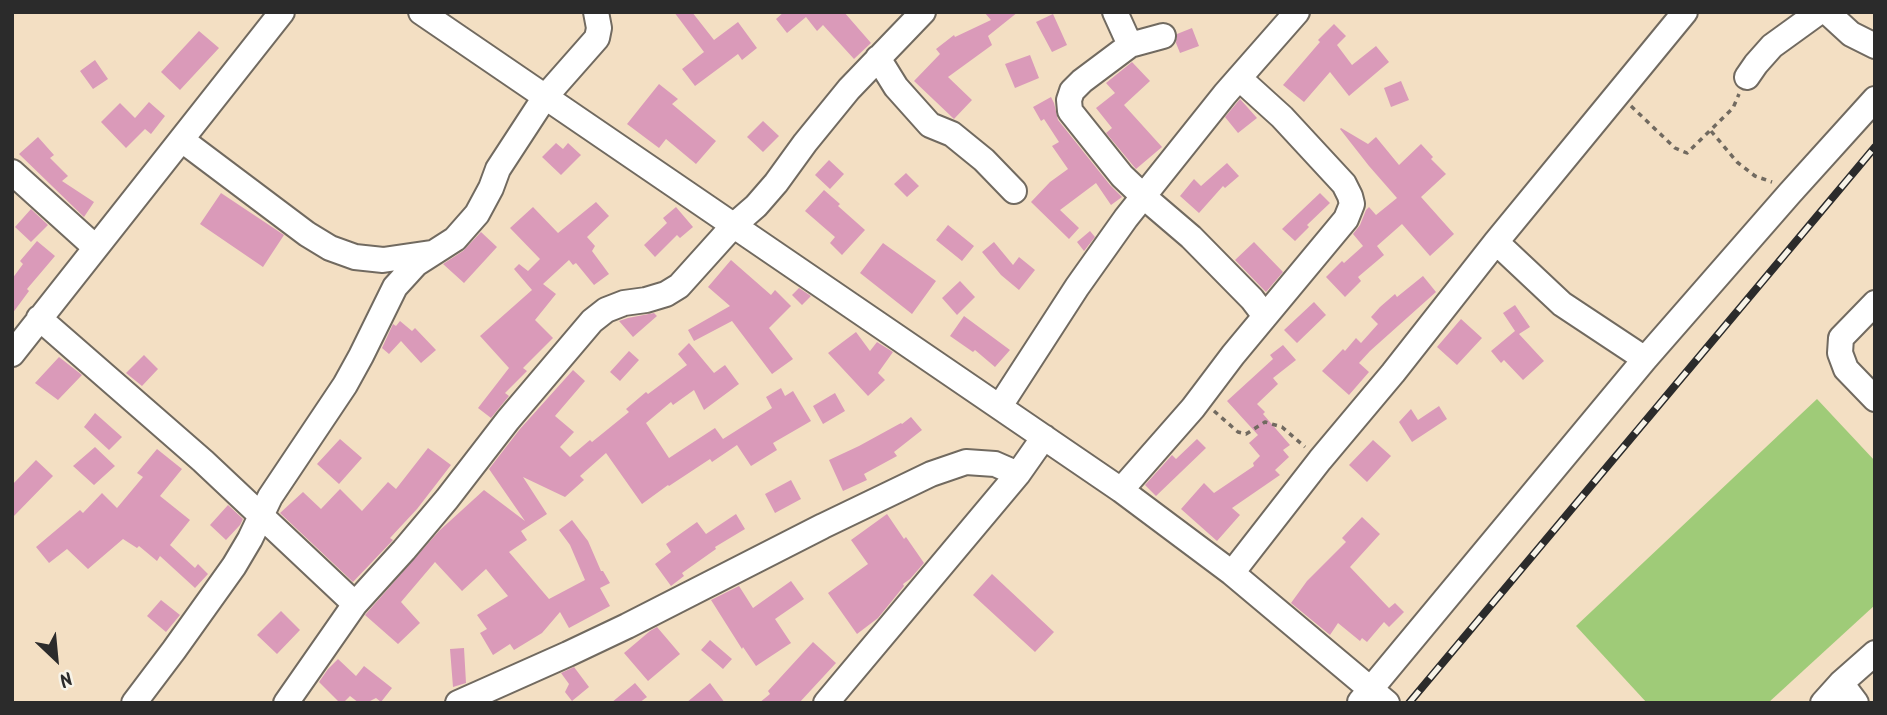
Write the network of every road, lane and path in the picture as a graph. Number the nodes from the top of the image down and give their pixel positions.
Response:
1 (282, 12) edge
2 (421, 12) edge
3 (596, 12) edge
4 (923, 12) edge
5 (1115, 12) edge
6 (1297, 12) edge
7 (1685, 12) edge
8 (1819, 12) edge
9 (1827, 12) edge
10 (1163, 36) dead end
11 (1130, 46) junction
12 (1875, 46) edge
13 (877, 58) junction
14 (1747, 77) joint
15 (1239, 78) junction
16 (1617, 93) junction
17 (545, 97) junction
18 (1875, 99) edge
19 (1711, 131) junction
20 (182, 140) junction
21 (12, 172) edge
22 (1014, 191) dead end
23 (1790, 193) junction
24 (1143, 196) junction
25 (733, 226) junction
26 (1496, 242) junction
27 (95, 247) junction
28 (432, 253) junction
29 (1875, 303) edge
30 (1265, 316) junction
31 (39, 318) junction
32 (12, 354) edge
33 (1645, 359) junction
34 (1201, 398) junction
35 (1875, 399) edge
36 (1000, 406) junction
37 (1044, 437) junction
38 (1320, 460) junction
39 (1018, 474) junction
40 (1121, 490) junction
41 (260, 516) junction
42 (1232, 573) junction
43 (355, 604) junction
44 (1875, 653) edge
45 (1848, 693) edge
46 (1372, 699) edge
47 (134, 703) edge
48 (286, 703) edge
49 (458, 703) edge
50 (826, 703) edge
51 (1823, 703) edge

1 - 20 street
2 - 17 street
3 - 17 street
4 - 13 street
5 - 11 street
6 - 15 street
7 - 16 street
8 - 14 street
9 - 12 street
10 - 11 street
11 - 24 street
13 - 22 street
13 - 25 street
14 - 19 path
15 - 24 street
15 - 30 street
16 - 19 path
16 - 26 street
17 - 25 street
17 - 28 street
18 - 23 street
19 - 23 path
20 - 27 street
20 - 28 street
21 - 27 street
23 - 33 street
24 - 30 street
24 - 36 street
25 - 36 street
25 - 43 street
26 - 33 street
26 - 38 street
27 - 31 street
28 - 41 street
29 - 35 street
30 - 34 street
31 - 32 street
31 - 41 street
33 - 46 street
34 - 38 path
34 - 40 street
36 - 37 street
37 - 39 street
37 - 40 street
38 - 42 street
39 - 49 street
39 - 50 street
40 - 42 street
41 - 43 street
41 - 47 street
42 - 46 street
43 - 48 street
44 - 45 street
45 - 51 street

